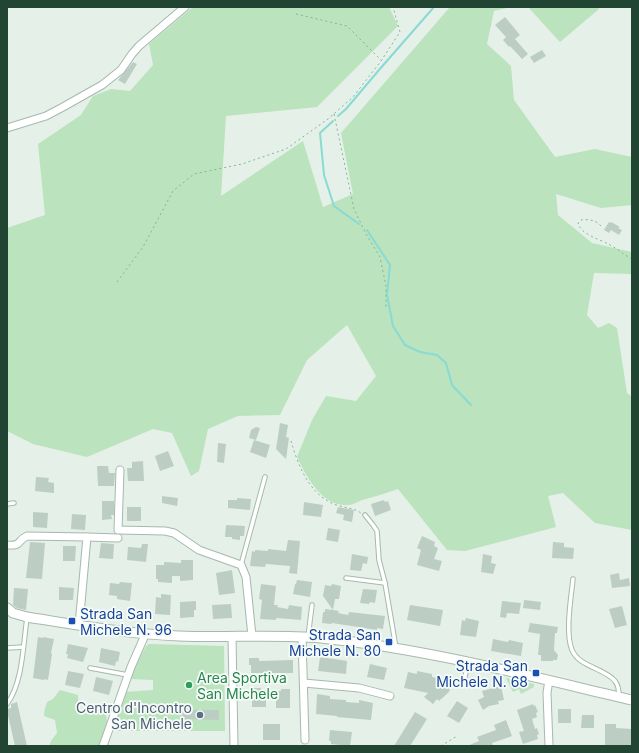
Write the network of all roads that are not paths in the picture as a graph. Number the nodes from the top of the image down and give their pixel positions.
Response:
1 (185, 7) edge
2 (7, 128) edge
3 (120, 470) dead end
4 (265, 477) dead end
5 (14, 503) dead end
6 (7, 504) edge
7 (364, 515) road end
8 (87, 537) junction
9 (118, 538) dead end
10 (7, 545) edge
11 (241, 565) junction
12 (346, 578) dead end
13 (573, 578) dead end
14 (385, 583) junction
15 (312, 605) dead end
16 (9, 611) edge
17 (27, 617) junction
18 (79, 625) junction
19 (145, 634) junction
20 (232, 636) junction
21 (252, 636) junction
22 (305, 637) junction
23 (23, 647) junction
24 (7, 648) edge
25 (397, 649) junction
26 (468, 662) junction
27 (90, 668) dead end
28 (128, 675) junction
29 (549, 680) junction
30 (464, 682) dead end
31 (304, 683) junction
32 (390, 696) dead end
33 (620, 697) junction
34 (632, 700) edge
35 (7, 704) edge
36 (305, 740) dead end
37 (103, 746) edge
38 (234, 746) edge
39 (549, 746) edge

1 - 2 street
3 - 11 street
4 - 11 lane
5 - 6 lane
7 - 14 lane
8 - 9 street
8 - 10 street
8 - 18 street
11 - 21 street
12 - 14 lane
13 - 33 lane
14 - 25 lane
15 - 22 lane
16 - 17 street
17 - 18 street
17 - 23 lane
18 - 19 street
19 - 20 street
19 - 28 street
20 - 21 street
20 - 38 street
21 - 22 street
22 - 25 street
22 - 31 street
23 - 24 lane
23 - 35 lane
25 - 26 street
26 - 29 street
26 - 30 lane
27 - 28 lane
28 - 37 street
29 - 33 street
29 - 39 street
31 - 32 street
31 - 36 street
33 - 34 street

